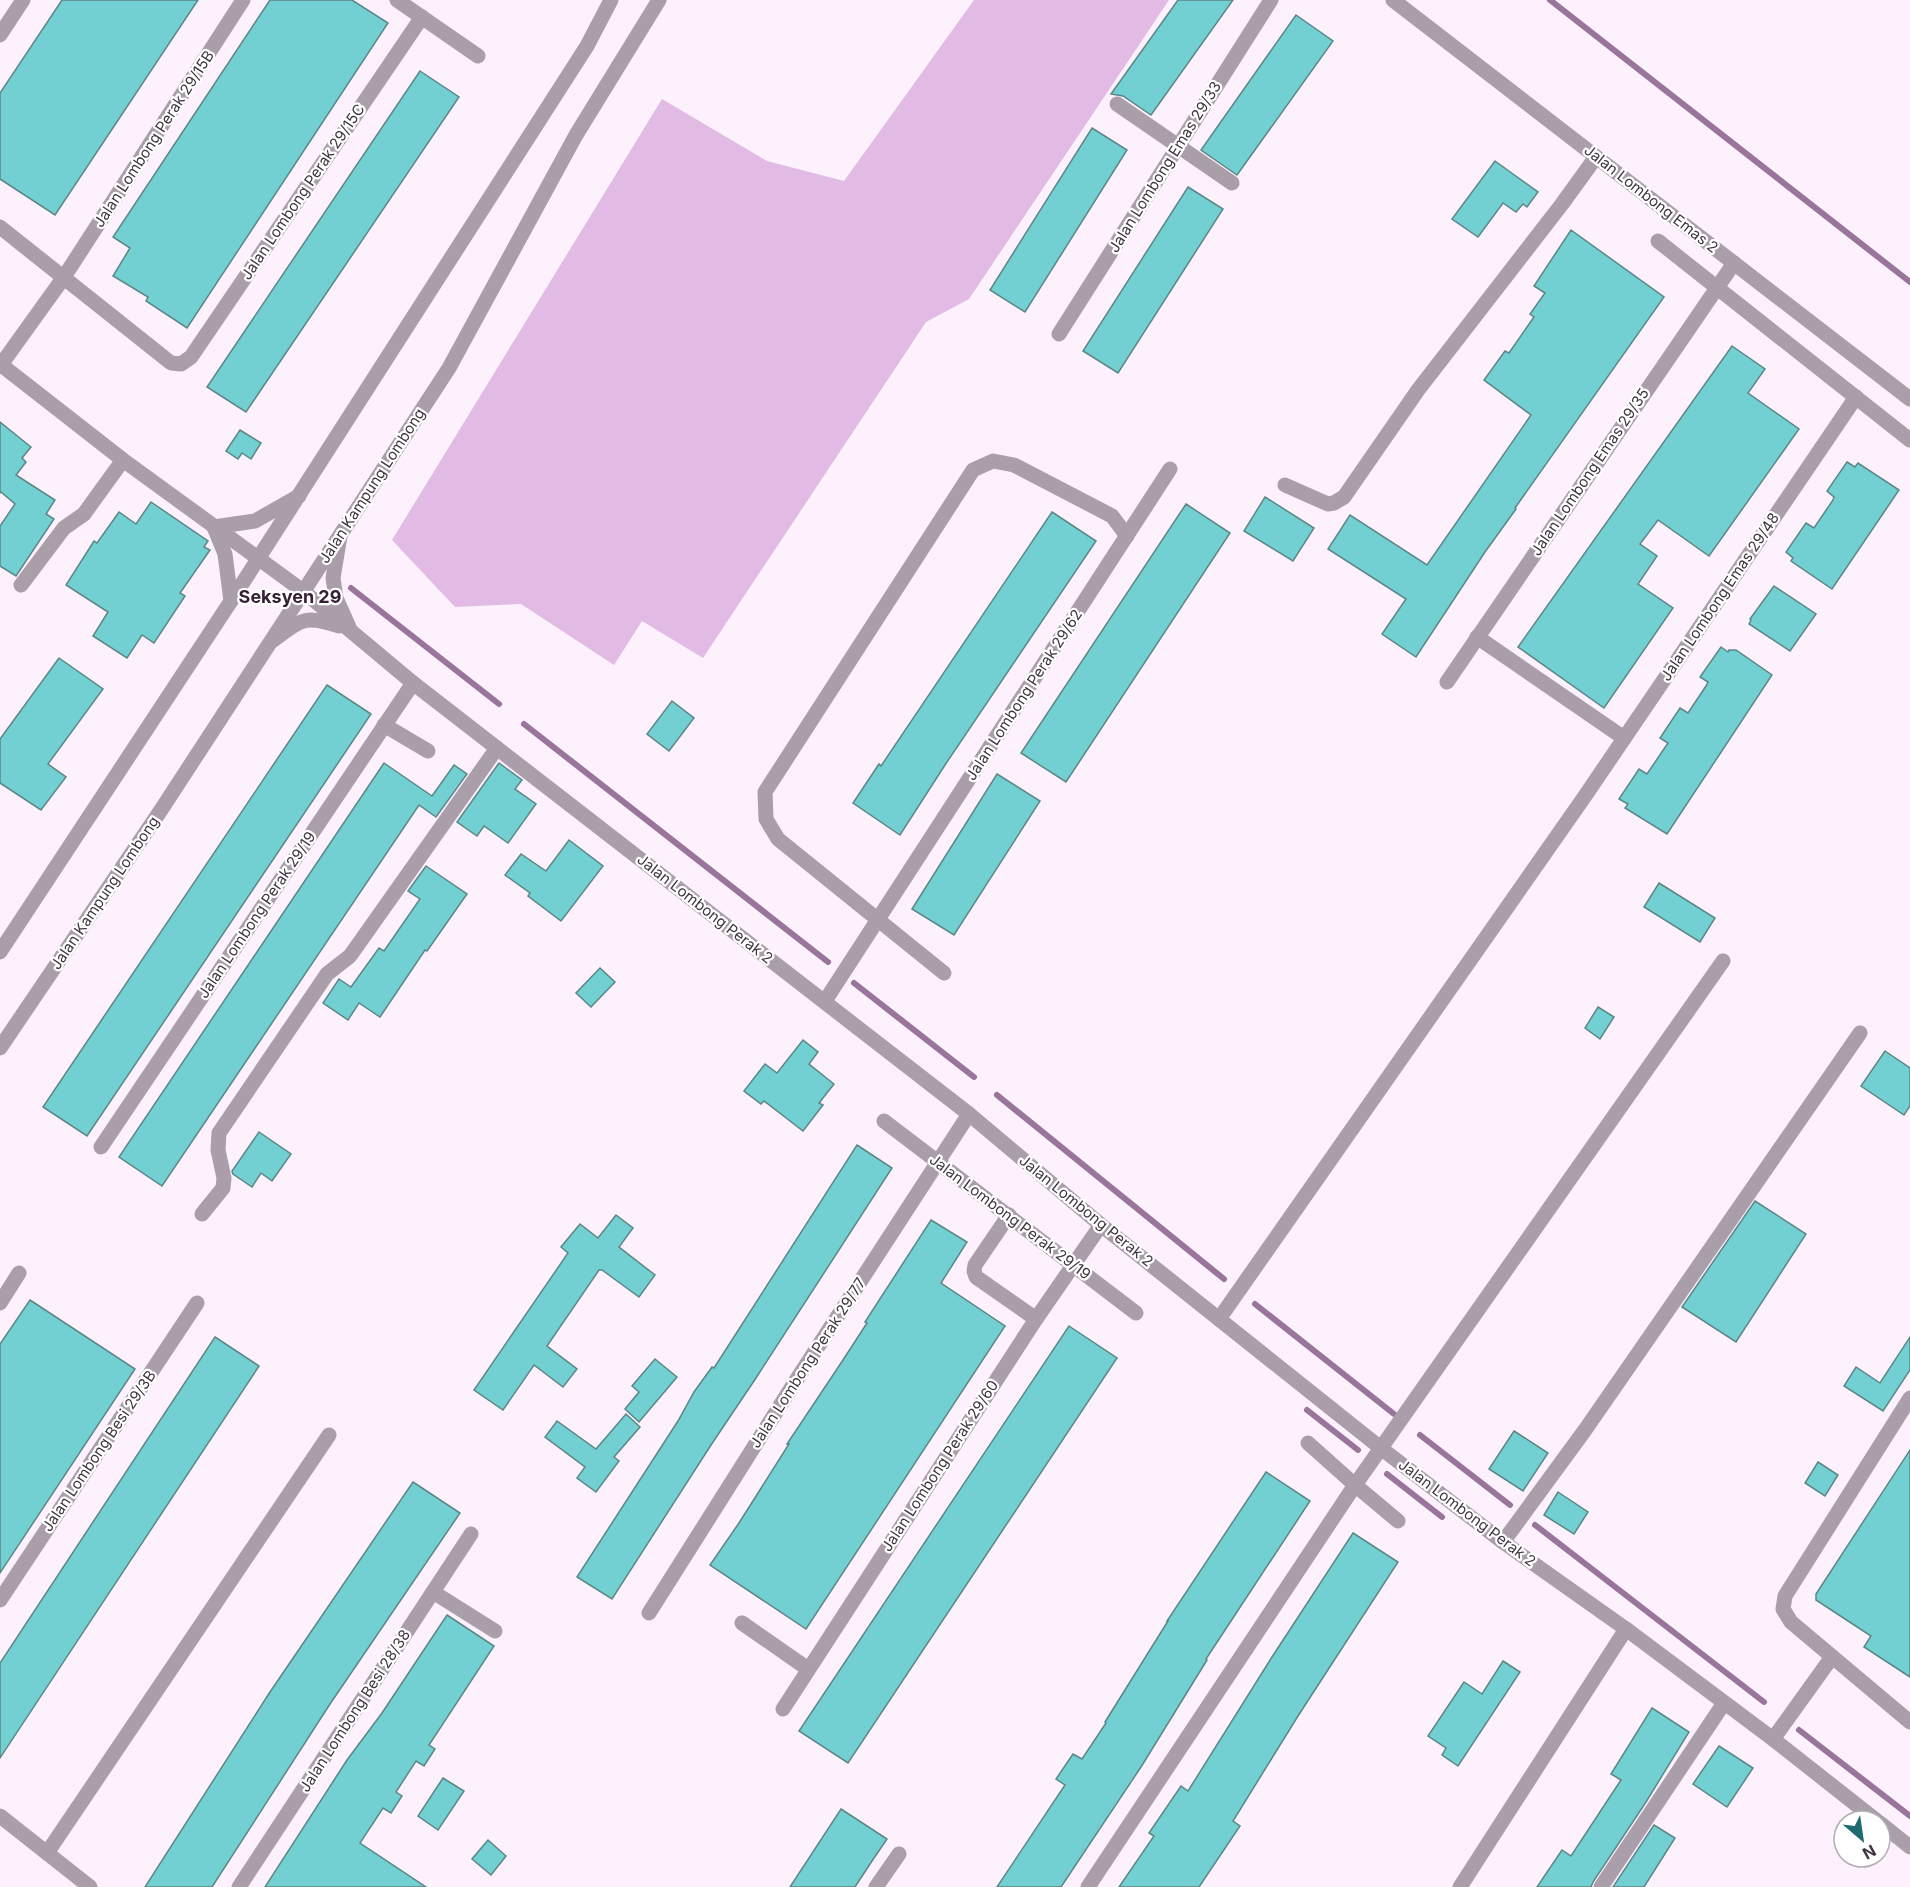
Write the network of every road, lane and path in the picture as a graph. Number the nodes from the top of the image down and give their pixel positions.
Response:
1 (23, 0) edge
2 (243, 0) edge
3 (397, 0) edge
4 (611, 0) edge
5 (659, 0) edge
6 (1271, 0) edge
7 (1393, 0) edge
8 (422, 17) junction
9 (0, 36) edge
10 (478, 56) dead end
11 (1117, 104) dead end
12 (1178, 146) junction
13 (1596, 157) junction
14 (1232, 183) dead end
15 (0, 227) edge
16 (1658, 241) dead end
17 (1734, 263) junction
18 (64, 277) junction
19 (1717, 287) junction
20 (1059, 334) dead end
21 (0, 365) edge
22 (1856, 397) junction
23 (1910, 399) edge
24 (1910, 440) edge
25 (123, 460) junction
26 (1170, 469) dead end
27 (1286, 484) dead end
28 (299, 496) junction
29 (214, 526) junction
30 (340, 536) junction
31 (1127, 536) junction
32 (259, 559) junction
33 (21, 585) dead end
34 (303, 591) junction
35 (231, 601) junction
36 (351, 630) junction
37 (1477, 637) junction
38 (266, 646) junction
39 (1447, 682) dead end
40 (413, 683) junction
41 (384, 724) junction
42 (1624, 738) junction
43 (498, 748) junction
44 (428, 751) dead end
45 (878, 920) junction
46 (0, 952) edge
47 (1723, 961) dead end
48 (944, 973) dead end
49 (825, 1001) junction
50 (1860, 1034) dead end
51 (0, 1048) edge
52 (969, 1114) junction
53 (884, 1121) dead end
54 (101, 1147) dead end
55 (938, 1162) junction
56 (202, 1214) dead end
57 (1009, 1215) junction
58 (1101, 1225) junction
59 (1073, 1264) junction
60 (19, 1274) dead end
61 (0, 1303) edge
62 (197, 1303) dead end
63 (1136, 1313) dead end
64 (1219, 1319) junction
65 (1036, 1320) junction
66 (1910, 1398) edge
67 (329, 1435) dead end
68 (1308, 1443) dead end
69 (1382, 1449) junction
70 (1354, 1485) junction
71 (1398, 1521) dead end
72 (471, 1534) dead end
73 (1503, 1542) junction
74 (433, 1592) junction
75 (0, 1600) edge
76 (649, 1612) dead end
77 (742, 1623) dead end
78 (1626, 1629) junction
79 (495, 1631) dead end
80 (1832, 1657) junction
81 (808, 1669) junction
82 (1724, 1703) junction
83 (783, 1709) dead end
84 (1910, 1722) edge
85 (1773, 1739) junction
86 (1862, 1809) edge
87 (0, 1816) edge
88 (1892, 1833) edge
89 (1910, 1847) edge
90 (47, 1853) junction
91 (898, 1854) dead end
92 (90, 1887) edge
93 (238, 1887) edge
94 (876, 1887) edge
95 (1088, 1887) edge
96 (1460, 1887) edge
97 (1601, 1887) edge

1 - 9 street
2 - 18 street, Jalan Lombong Perak 29/15B
3 - 8 street
4 - 28 street
5 - 30 street, Jalan Kampung Lombong
6 - 12 street, Jalan Lombong Emas 29/33
7 - 13 street, Jalan Lombong Emas 2
8 - 10 street
8 - 18 street, Jalan Lombong Perak 29/15C
11 - 12 street
12 - 14 street
12 - 20 street, Jalan Lombong Emas 29/33
13 - 17 street, Jalan Lombong Emas 2
13 - 27 street
15 - 18 street
16 - 19 street
17 - 19 street, Jalan Lombong Emas 29/35
17 - 23 street, Jalan Lombong Emas 2
18 - 21 street, Jalan Lombong Perak 29/15B
19 - 22 street
19 - 37 street, Jalan Lombong Emas 29/35
21 - 25 street, Jalan Lombong Perak 2
22 - 24 street
22 - 42 street, Jalan Lombong Emas 29/48
25 - 29 street, Jalan Lombong Perak 2
25 - 33 street
26 - 31 street, Jalan Lombong Perak 29/62
28 - 29 street
28 - 32 street
29 - 32 street, Jalan Lombong Perak 2
29 - 35 street
30 - 34 street, Jalan Kampung Lombong
30 - 36 street
31 - 45 street, Jalan Lombong Perak 29/62
31 - 45 street
32 - 34 street, Jalan Lombong Perak 2
32 - 35 street
34 - 36 street, Jalan Lombong Perak 2
34 - 38 street, Jalan Kampung Lombong
35 - 46 street
36 - 38 street
36 - 40 street, Jalan Lombong Perak 2
37 - 39 street, Jalan Lombong Emas 29/35
37 - 42 street
38 - 51 street, Jalan Kampung Lombong
40 - 41 street, Jalan Lombong Perak 29/19
40 - 43 street, Jalan Lombong Perak 2
41 - 44 street
41 - 54 street, Jalan Lombong Perak 29/19
42 - 64 street, Jalan Lombong Emas 29/48
43 - 49 street, Jalan Lombong Perak 2
43 - 56 street
45 - 48 street
45 - 49 street, Jalan Lombong Perak 29/62
47 - 69 street
49 - 52 street, Jalan Lombong Perak 2
50 - 73 street
52 - 55 street, Jalan Lombong Perak 29/77
52 - 58 street, Jalan Lombong Perak 2
53 - 55 street, Jalan Lombong Perak 29/19
55 - 57 street, Jalan Lombong Perak 29/19
55 - 76 street, Jalan Lombong Perak 29/77
57 - 59 street, Jalan Lombong Perak 29/19
57 - 65 street
58 - 59 street, Jalan Lombong Perak 29/60
58 - 64 street, Jalan Lombong Perak 2
59 - 63 street, Jalan Lombong Perak 29/19
59 - 65 street, Jalan Lombong Perak 29/60
60 - 61 street
62 - 75 street, Jalan Lombong Besi 29/3B
64 - 69 street, Jalan Lombong Perak 2
65 - 81 street, Jalan Lombong Perak 29/60
66 - 80 street
67 - 90 street
68 - 70 street
69 - 70 street
69 - 73 street, Jalan Lombong Perak 2
70 - 71 street
70 - 95 street
72 - 74 street, Jalan Lombong Besi 28/38
73 - 78 street, Jalan Lombong Perak 2
74 - 79 street
74 - 93 street, Jalan Lombong Besi 28/38
77 - 81 street
78 - 82 street, Jalan Lombong Perak 2
78 - 96 street
80 - 84 street
80 - 85 street
81 - 83 street, Jalan Lombong Perak 29/60
82 - 85 street, Jalan Lombong Perak 2
82 - 97 street
85 - 86 street, Jalan Lombong Perak 2
87 - 90 street
88 - 89 street, Jalan Lombong Perak 2
90 - 92 street
91 - 94 street

